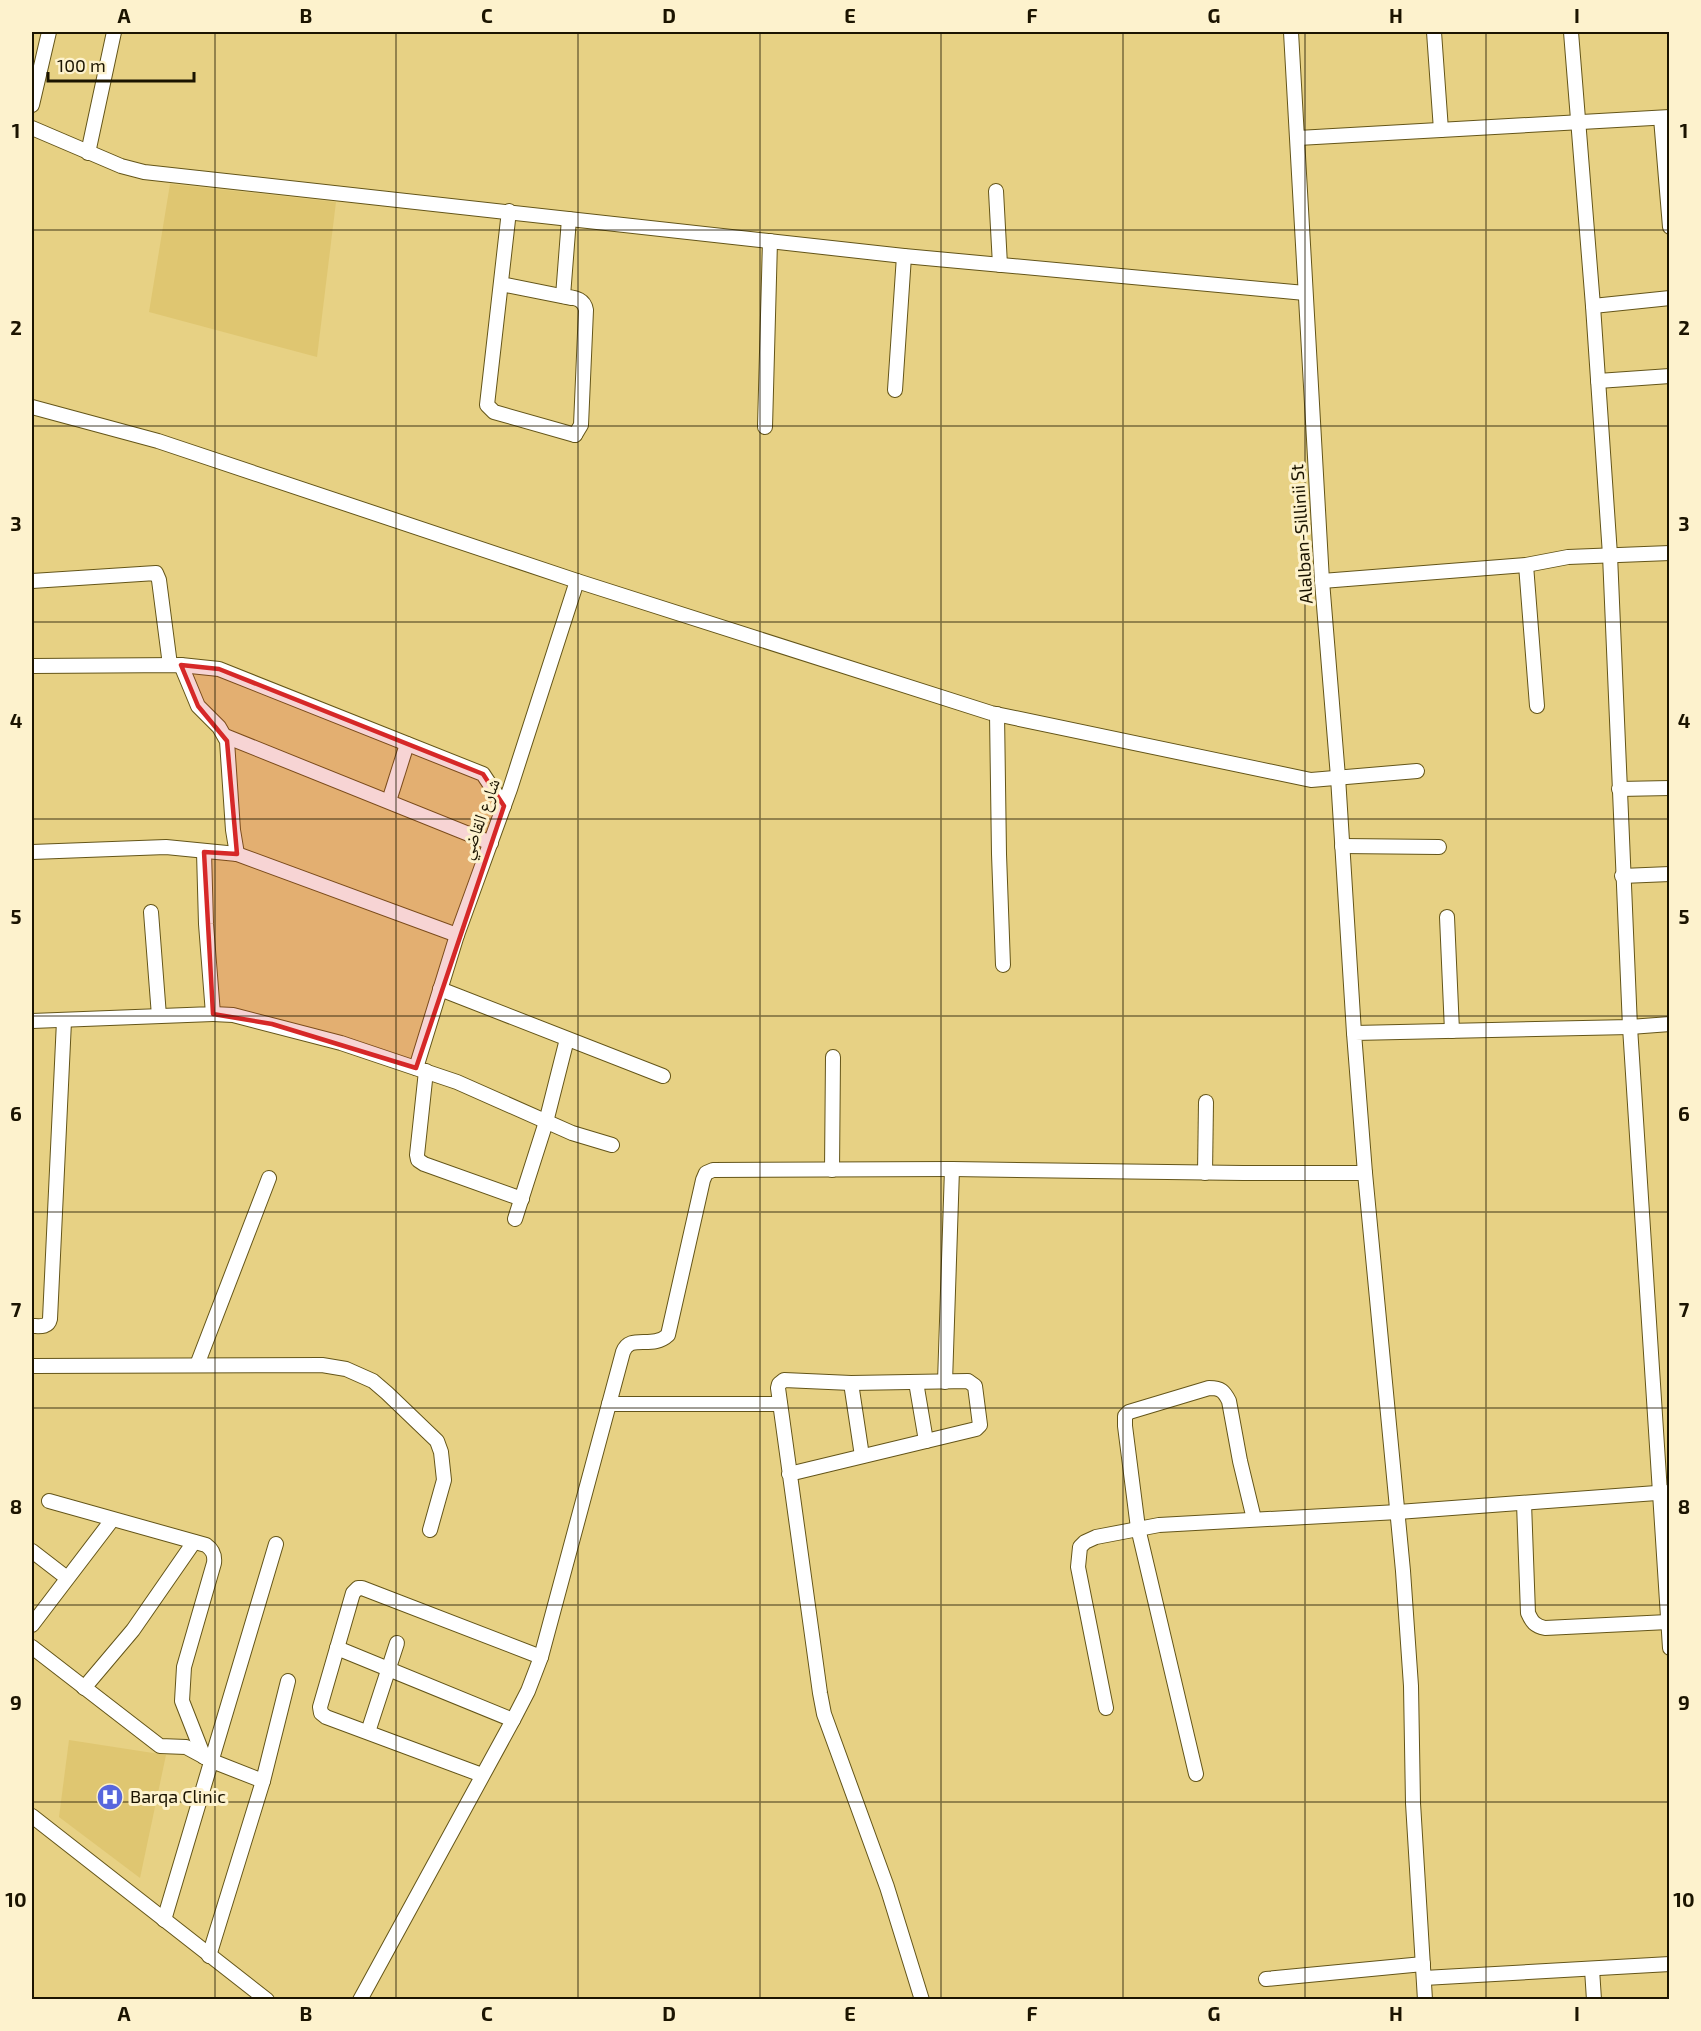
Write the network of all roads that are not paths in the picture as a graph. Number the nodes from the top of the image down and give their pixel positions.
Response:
1 (49, 32) edge
2 (114, 32) edge
3 (1291, 32) edge
4 (1434, 32) edge
5 (1571, 32) edge
6 (32, 105) edge
7 (1665, 118) edge
8 (1579, 122) junction
9 (32, 128) edge
10 (1441, 129) junction
11 (1298, 138) junction
12 (88, 153) junction
13 (996, 191) dead end
14 (509, 211) junction
15 (569, 219) junction
16 (1670, 227) edge
17 (770, 241) junction
18 (904, 256) junction
19 (1000, 266) junction
20 (501, 284) junction
21 (1305, 293) junction
22 (1670, 298) edge
23 (1593, 306) junction
24 (1670, 376) edge
25 (1598, 381) junction
26 (896, 390) dead end
27 (32, 407) edge
28 (765, 427) dead end
29 (575, 435) junction
30 (1670, 553) edge
31 (1610, 555) junction
32 (1526, 565) junction
33 (32, 581) edge
34 (577, 581) junction
35 (1322, 581) junction
36 (175, 665) junction
37 (32, 666) edge
38 (1537, 706) dead end
39 (997, 714) junction
40 (225, 736) junction
41 (406, 744) junction
42 (1418, 771) dead end
43 (1338, 777) junction
44 (1670, 788) edge
45 (1619, 789) junction
46 (388, 801) junction
47 (504, 806) junction
48 (491, 843) junction
49 (1342, 846) junction
50 (1439, 847) dead end
51 (32, 852) edge
52 (204, 852) junction
53 (237, 854) junction
54 (1670, 874) edge
55 (1622, 876) junction
56 (151, 912) dead end
57 (1447, 916) dead end
58 (457, 934) junction
59 (1003, 964) dead end
60 (440, 989) junction
61 (213, 1014) junction
62 (159, 1016) junction
63 (32, 1021) edge
64 (64, 1021) junction
65 (1670, 1024) edge
66 (1630, 1027) junction
67 (1452, 1031) junction
68 (1354, 1033) junction
69 (567, 1039) junction
70 (833, 1057) dead end
71 (421, 1070) junction
72 (663, 1076) dead end
73 (1206, 1102) dead end
74 (546, 1122) junction
75 (612, 1145) dead end
76 (952, 1169) junction
77 (832, 1170) junction
78 (1206, 1173) junction
79 (1365, 1173) junction
80 (269, 1178) dead end
81 (522, 1199) junction
82 (515, 1219) dead end
83 (32, 1326) edge
84 (197, 1365) junction
85 (32, 1366) edge
86 (916, 1382) junction
87 (945, 1382) junction
88 (851, 1383) junction
89 (609, 1404) junction
90 (780, 1404) junction
91 (926, 1441) junction
92 (862, 1456) junction
93 (789, 1474) junction
94 (1665, 1492) edge
95 (49, 1502) dead end
96 (1524, 1503) junction
97 (1398, 1512) junction
98 (1254, 1519) junction
99 (112, 1521) junction
100 (1138, 1528) junction
101 (430, 1530) dead end
102 (194, 1542) junction
103 (276, 1544) dead end
104 (32, 1551) edge
105 (1667, 1575) edge
106 (67, 1578) junction
107 (1668, 1622) junction
108 (32, 1625) edge
109 (397, 1643) dead end
110 (32, 1647) edge
111 (337, 1648) junction
112 (1670, 1648) edge
113 (541, 1657) junction
114 (390, 1668) junction
115 (288, 1681) dead end
116 (84, 1688) junction
117 (1106, 1708) dead end
118 (513, 1720) junction
119 (368, 1732) junction
120 (208, 1759) junction
121 (1196, 1774) dead end
122 (482, 1775) junction
123 (263, 1781) junction
124 (32, 1816) edge
125 (164, 1920) junction
126 (209, 1956) junction
127 (1670, 1964) edge
128 (1592, 1969) junction
129 (1423, 1971) junction
130 (1266, 1979) dead end
131 (267, 2000) edge
132 (360, 2000) edge
133 (922, 2000) edge
134 (1425, 2000) edge
135 (1594, 2000) edge

1 - 6 street
2 - 12 street
3 - 11 street, Alalban-Sillinii St
4 - 10 street
5 - 8 street
7 - 8 street
7 - 16 street
8 - 10 street
8 - 23 street
9 - 12 street
10 - 11 street
11 - 21 street, Alalban-Sillinii St
12 - 14 street
13 - 19 street
14 - 15 street
14 - 20 street
15 - 17 street
15 - 29 street
17 - 18 street
17 - 28 street
18 - 19 street
18 - 26 street
19 - 21 street
20 - 29 street
20 - 29 street
21 - 35 street, Alalban-Sillinii St
22 - 23 street
23 - 25 street
24 - 25 street
25 - 31 street
27 - 34 street
30 - 31 street
31 - 32 street
31 - 45 street
32 - 35 street
32 - 38 street
33 - 36 street
34 - 39 street
34 - 47 street, شارع القاضي
35 - 43 street, Alalban-Sillinii St
36 - 37 street
36 - 40 street
36 - 41 street
39 - 43 street
39 - 59 street
40 - 46 street
40 - 53 street
41 - 46 street
41 - 47 street
42 - 43 street
43 - 49 street, Alalban-Sillinii St
44 - 45 street
45 - 55 street
46 - 48 street
47 - 48 street, شارع القاضي
48 - 58 street, شارع القاضي
49 - 50 street
49 - 68 street, Alalban-Sillinii St
51 - 52 street
52 - 53 street
52 - 61 street
53 - 58 street
54 - 55 street
55 - 66 street
56 - 62 street
57 - 67 street
58 - 60 street, شارع القاضي
60 - 69 street
60 - 71 street, شارع القاضي
61 - 62 street
61 - 71 street
62 - 64 street
63 - 64 street
64 - 83 street
65 - 66 street
66 - 67 street
66 - 94 street
67 - 68 street
68 - 79 street, Alalban-Sillinii St
69 - 72 street
69 - 74 street
70 - 77 street
71 - 74 street
71 - 81 street, شارع القاضي
73 - 78 street
74 - 75 street
74 - 81 street
76 - 77 street
76 - 78 street
76 - 87 street
77 - 89 street
78 - 79 street
79 - 97 street, Alalban-Sillinii St
80 - 84 street
81 - 82 street
84 - 85 street
84 - 101 street
86 - 87 street
86 - 88 street
86 - 91 street
87 - 91 street
88 - 90 street
88 - 92 street
89 - 90 street
89 - 113 street
90 - 93 street
91 - 92 street
92 - 93 street
93 - 133 street
94 - 96 street
94 - 105 street
95 - 99 street
96 - 97 street
96 - 107 street
97 - 98 street
97 - 129 street, Alalban-Sillinii St
98 - 100 street
98 - 100 street
99 - 102 street
99 - 106 street
100 - 117 street
100 - 121 street
102 - 116 street
102 - 120 street
103 - 120 street
104 - 106 street
105 - 107 street
106 - 108 street
107 - 112 street
109 - 114 street
110 - 116 street
111 - 113 street
111 - 114 street
111 - 119 street
113 - 118 street
114 - 118 street
114 - 119 street
115 - 123 street
116 - 120 street
118 - 122 street
119 - 122 street
120 - 123 street
120 - 125 street
122 - 132 street
123 - 126 street
124 - 125 street
125 - 126 street
126 - 131 street
127 - 128 street
128 - 129 street
128 - 135 street
129 - 130 street
129 - 134 street, Alalban-Sillinii St

